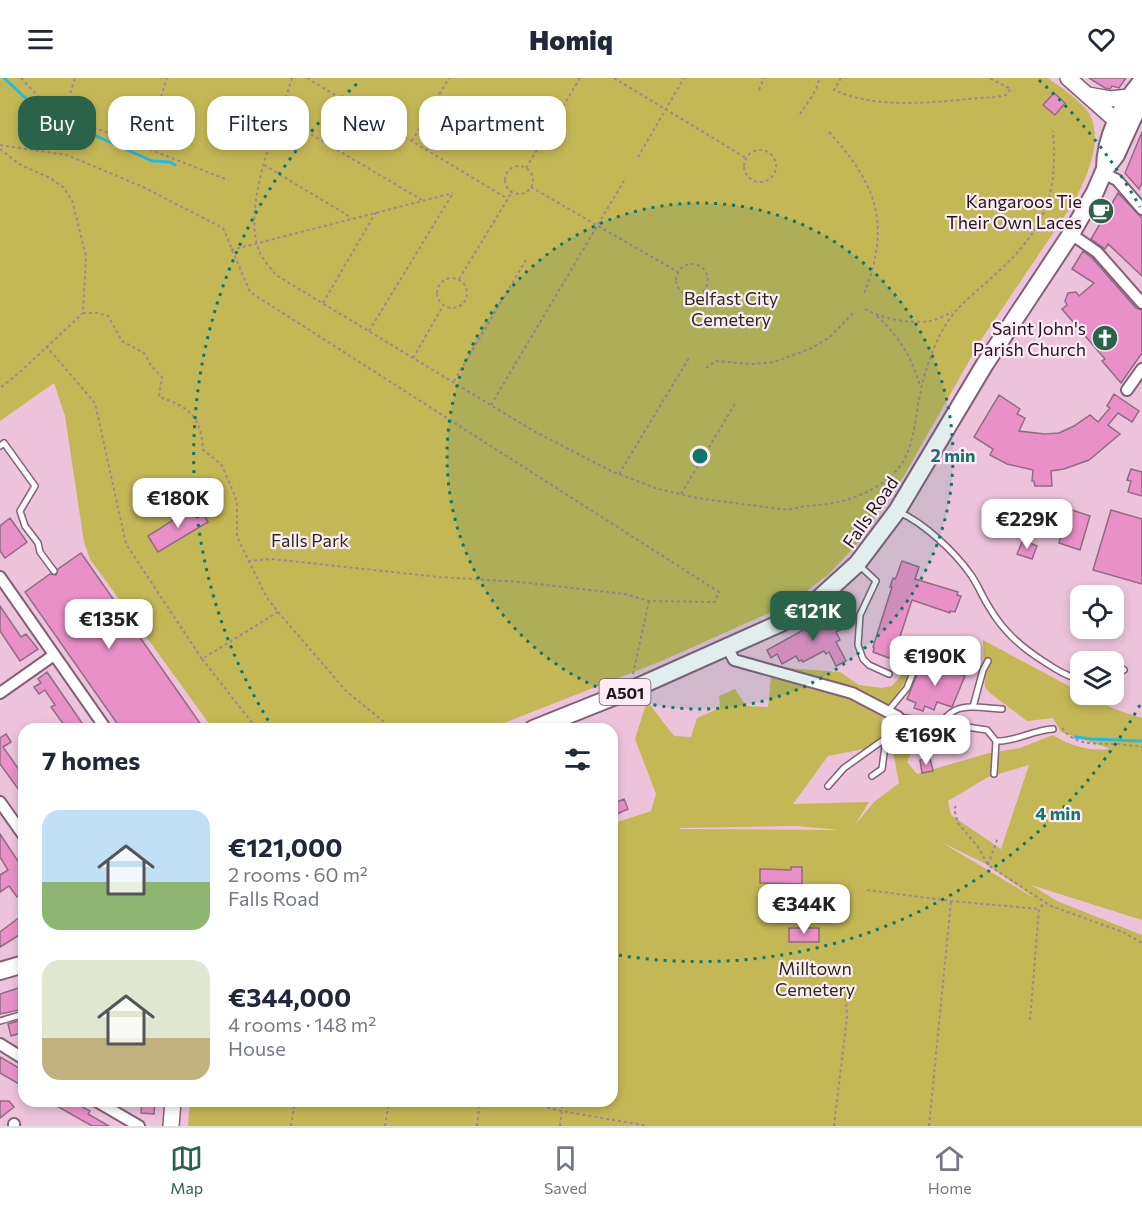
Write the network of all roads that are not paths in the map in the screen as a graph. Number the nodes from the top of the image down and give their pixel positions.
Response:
1 (1068, 78) edge
2 (1142, 81) edge
3 (1088, 95) junction
4 (1137, 104) edge
5 (1123, 123) junction
6 (1104, 171) junction
7 (1142, 209) edge
8 (1071, 234) junction
9 (1142, 303) edge
10 (1142, 369) edge
11 (1127, 390) dead end
12 (0, 446) edge
13 (897, 511) junction
14 (857, 564) junction
15 (54, 572) dead end
16 (0, 577) edge
17 (937, 644) dead end
18 (727, 647) junction
19 (54, 655) junction
20 (988, 661) dead end
21 (889, 674) dead end
22 (1070, 676) edge
23 (0, 693) edge
24 (972, 707) junction
25 (1002, 709) dead end
26 (888, 711) junction
27 (898, 717) junction
28 (102, 723) edge
29 (548, 723) edge
30 (939, 724) junction
31 (1053, 729) road end
32 (886, 738) junction
33 (996, 741) junction
34 (931, 742) dead end
35 (994, 774) dead end
36 (872, 776) dead end
37 (828, 786) dead end
38 (0, 802) edge
39 (18, 828) edge
40 (18, 966) edge
41 (0, 971) edge
42 (18, 1016) edge
43 (0, 1021) edge
44 (0, 1044) edge
45 (18, 1050) edge
46 (14, 1052) junction
47 (18, 1055) edge
48 (106, 1107) edge
49 (173, 1107) edge
50 (139, 1126) edge
51 (171, 1126) edge

1 - 3 street
2 - 4 main road, Falls Road / A501
3 - 4 street
3 - 5 street
4 - 5 main road, Falls Road / A501
5 - 6 main road, Falls Road / A501
6 - 7 street
6 - 8 main road, Falls Road / A501
8 - 9 street
8 - 13 main road, Falls Road / A501
10 - 11 street
12 - 15 lane
13 - 14 main road, Falls Road / A501
13 - 22 lane
14 - 18 main road, Falls Road / A501
14 - 21 lane
16 - 19 street
17 - 26 lane
18 - 26 street
18 - 29 main road, Falls Road / A501
19 - 23 street
19 - 28 street
20 - 24 lane
24 - 25 lane
24 - 30 lane
26 - 27 street
27 - 30 lane
27 - 32 lane
30 - 33 lane
30 - 34 lane
31 - 33 lane
32 - 36 lane
32 - 37 lane
33 - 35 lane
38 - 39 street
40 - 41 main road
42 - 43 lane
44 - 46 street
45 - 46 street
46 - 47 street
48 - 50 street
49 - 51 street

